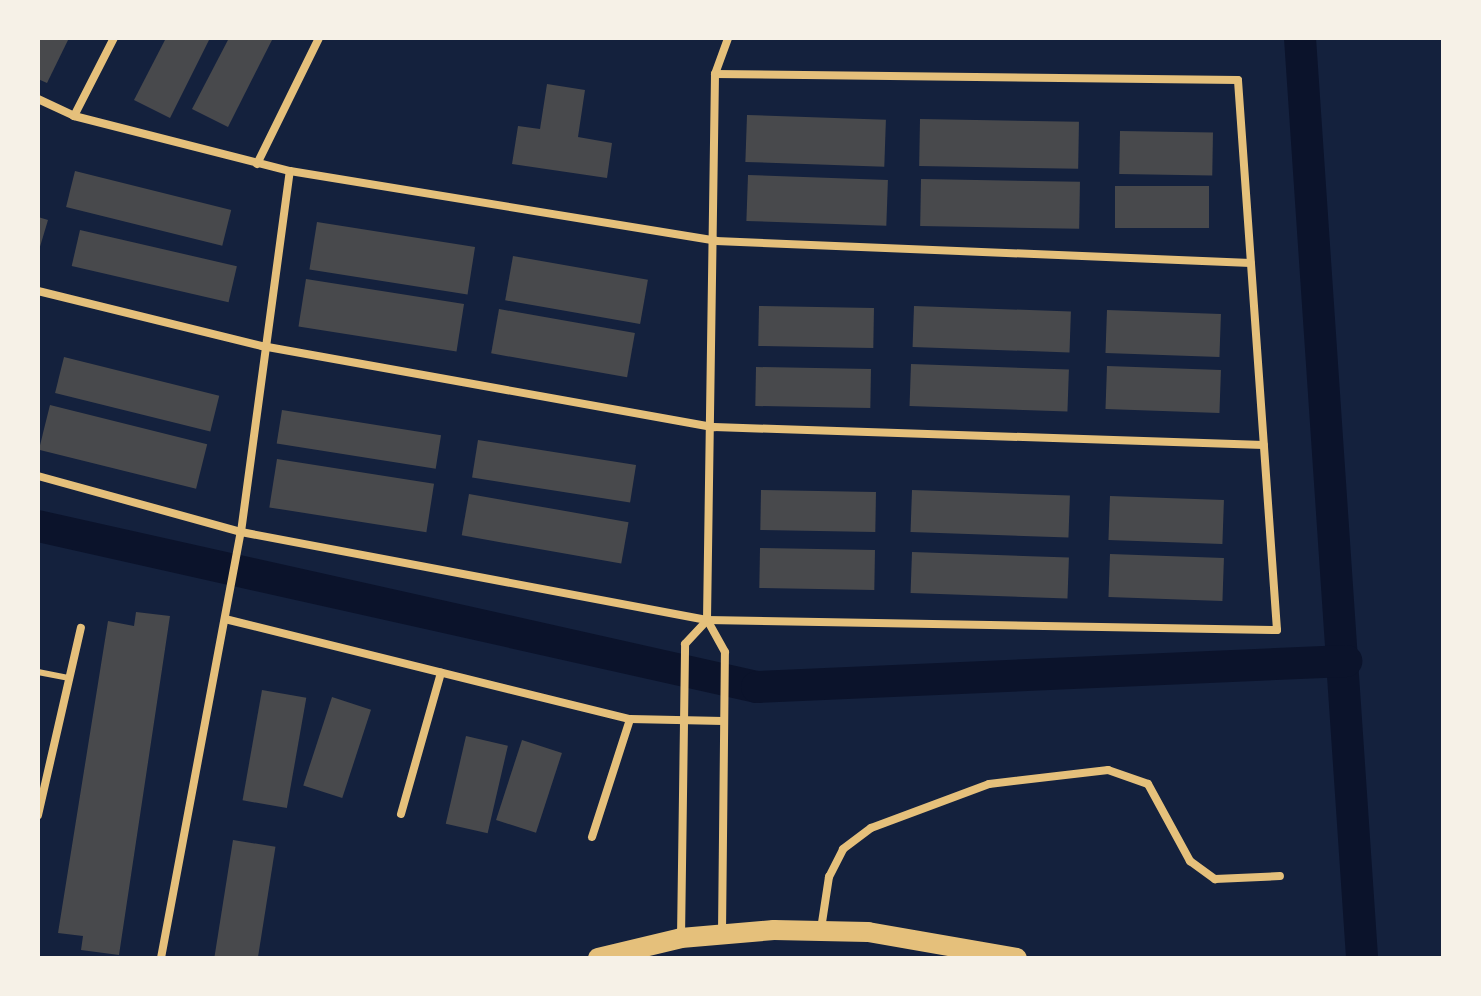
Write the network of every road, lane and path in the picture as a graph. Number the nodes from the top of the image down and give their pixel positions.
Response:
1 (114, 38) edge
2 (319, 38) edge
3 (728, 38) edge
4 (715, 74) junction
5 (38, 99) edge
6 (74, 116) junction
7 (257, 164) junction
8 (290, 171) junction
9 (716, 241) junction
10 (1251, 263) junction
11 (38, 291) edge
12 (262, 346) junction
13 (714, 427) junction
14 (1264, 445) junction
15 (38, 476) edge
16 (241, 532) junction
17 (225, 619) junction
18 (707, 620) junction
19 (81, 628) dead end
20 (38, 672) edge
21 (441, 673) junction
22 (69, 678) junction
23 (630, 719) junction
24 (684, 719) junction
25 (723, 721) junction
26 (401, 814) dead end
27 (38, 815) edge
28 (592, 837) dead end
29 (1280, 876) dead end
30 (821, 930) junction
31 (722, 932) junction
32 (681, 938) junction
33 (161, 958) edge
34 (598, 958) edge
35 (1017, 958) edge

1 - 6 street
2 - 7 street
3 - 4 street
4 - 9 street
4 - 10 street
5 - 6 street
6 - 7 street
7 - 8 street
8 - 9 street
8 - 12 street
9 - 10 street
9 - 13 street
10 - 14 street
11 - 12 street
12 - 13 street
12 - 16 street
13 - 14 street
13 - 18 street
14 - 18 street
15 - 16 street
16 - 17 street
16 - 18 street
17 - 21 street
17 - 33 street
18 - 24 street
18 - 25 street
19 - 22 street
20 - 22 lane
21 - 23 street
21 - 26 street
22 - 27 street
23 - 24 street
23 - 28 street
24 - 25 street
24 - 32 street
25 - 31 street
29 - 30 street
30 - 31 main road
30 - 35 main road
31 - 32 main road
32 - 34 main road

